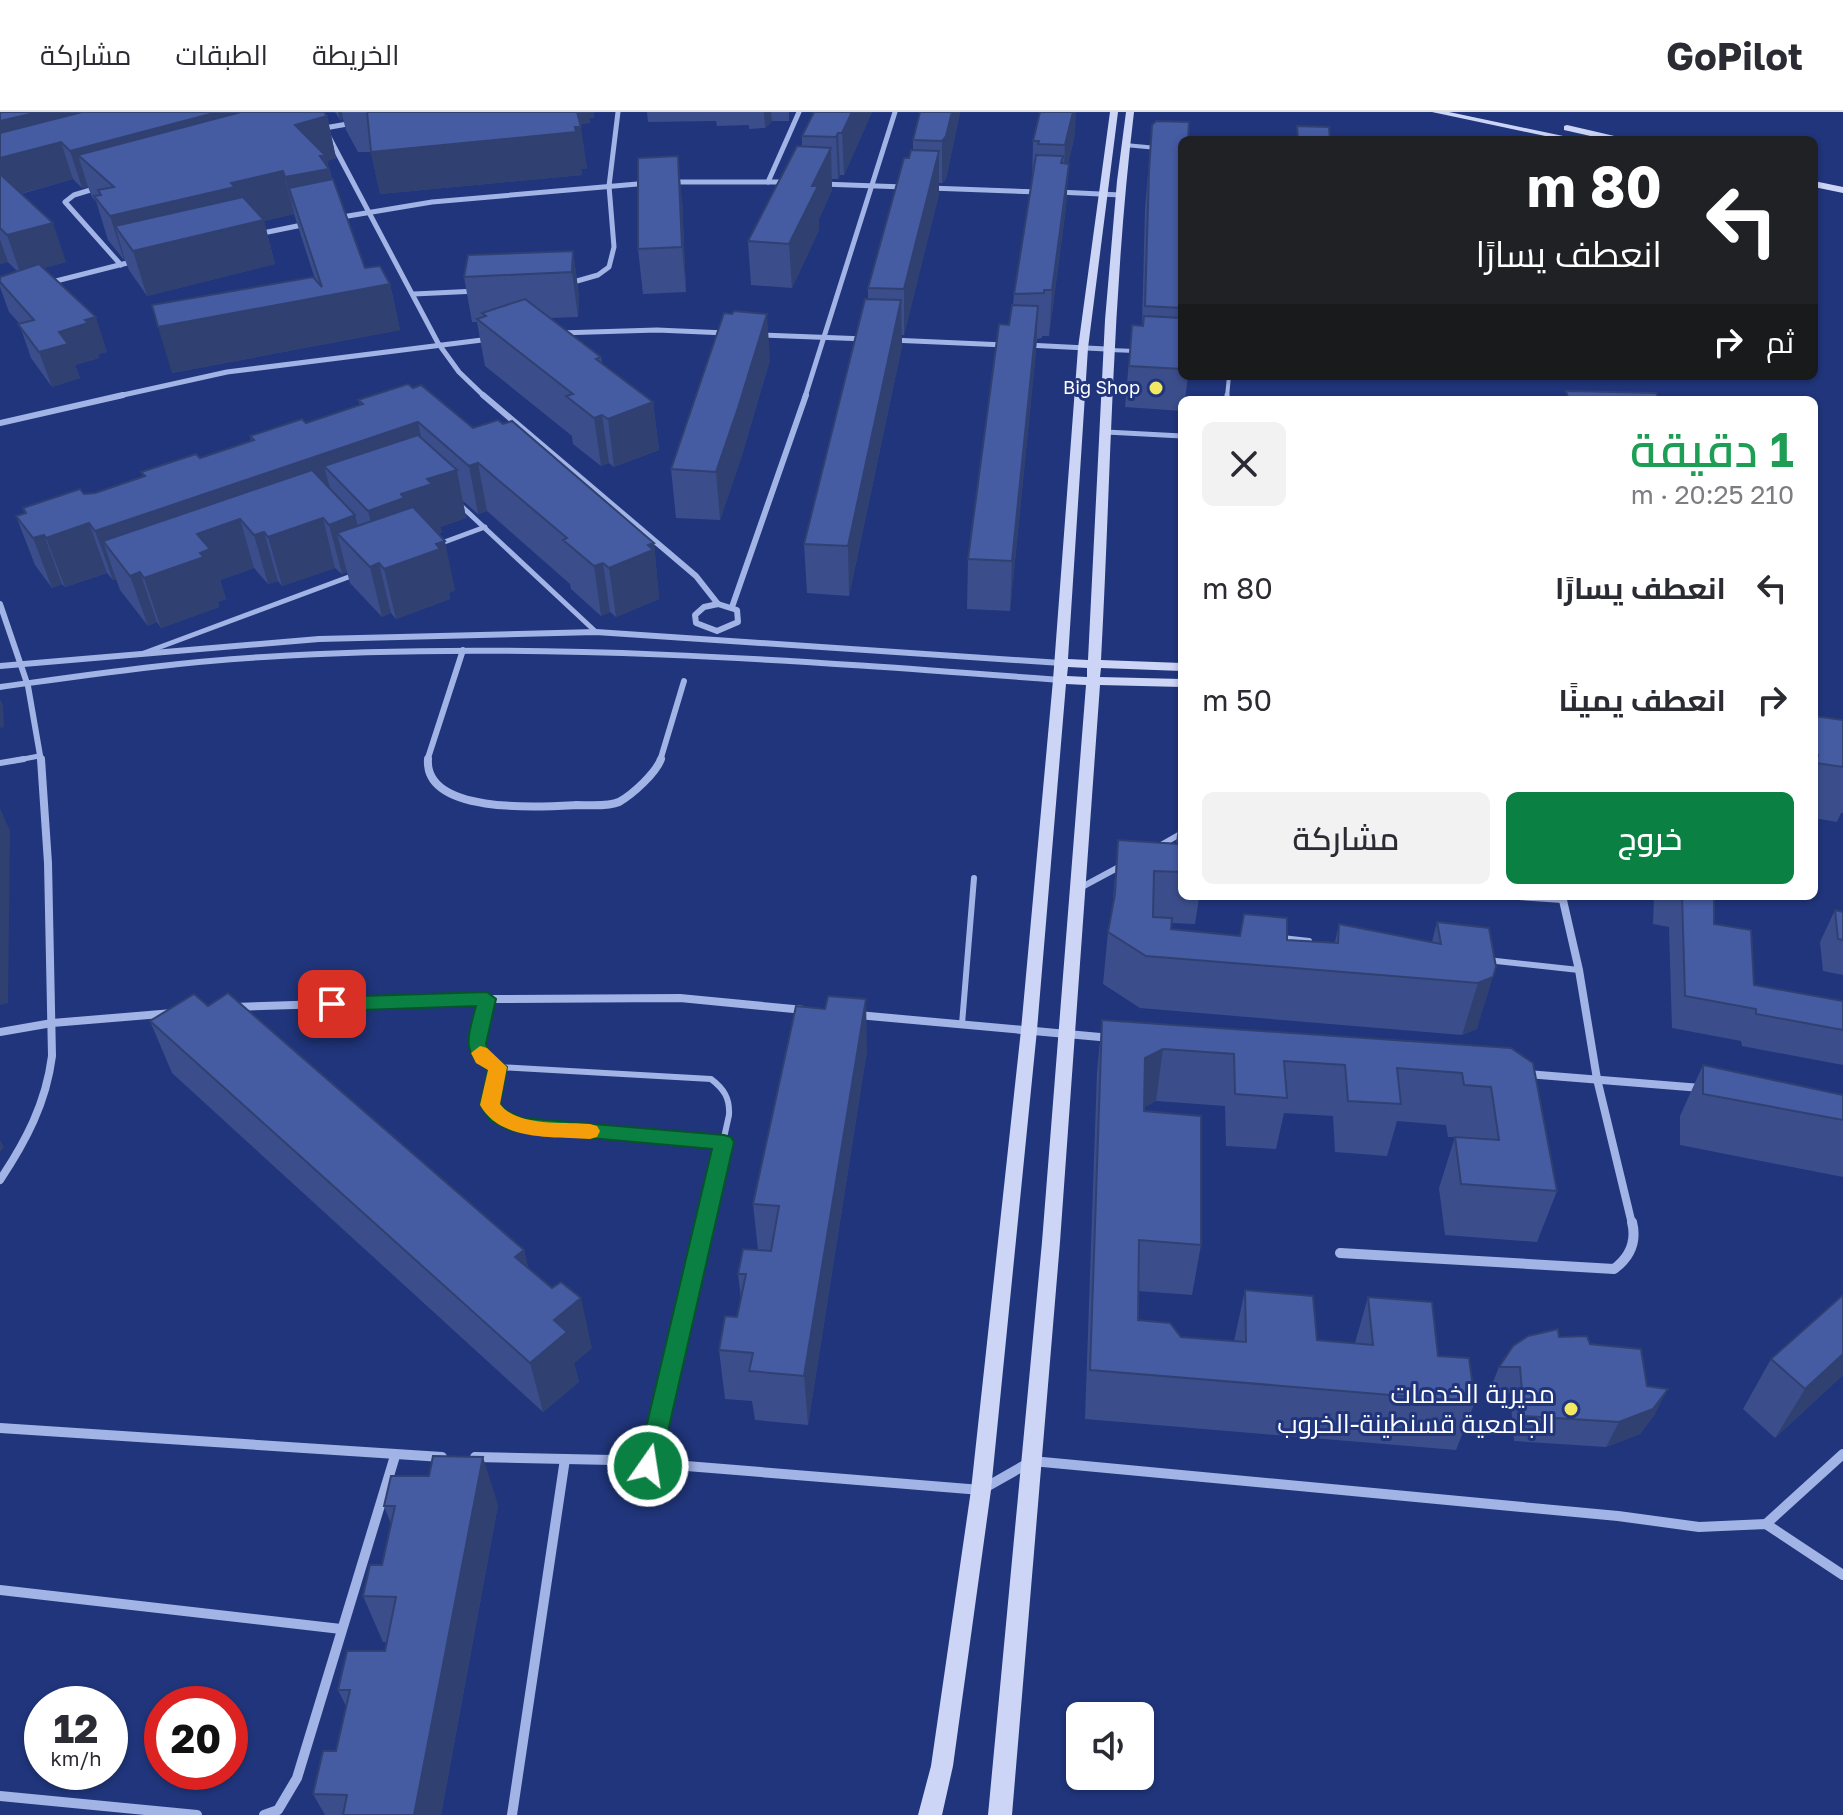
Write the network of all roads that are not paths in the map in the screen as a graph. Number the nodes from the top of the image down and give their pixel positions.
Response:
1 (618, 112) edge
2 (799, 112) edge
3 (895, 112) edge
4 (1114, 112) edge
5 (1130, 112) edge
6 (1436, 112) edge
7 (1478, 112) edge
8 (322, 120) edge
9 (366, 121) edge
10 (325, 128) junction
11 (310, 132) edge
12 (1558, 136) edge
13 (1600, 136) edge
14 (1125, 145) junction
15 (1168, 148) edge
16 (768, 182) junction
17 (793, 182) edge
18 (818, 183) edge
19 (1818, 185) edge
20 (609, 186) junction
21 (870, 186) junction
22 (103, 187) edge
23 (1843, 190) edge
24 (1101, 194) junction
25 (1121, 195) junction
26 (1818, 195) edge
27 (1843, 201) edge
28 (369, 211) junction
29 (326, 220) edge
30 (311, 223) edge
31 (256, 234) edge
32 (136, 261) edge
33 (121, 265) junction
34 (45, 284) edge
35 (557, 285) edge
36 (487, 290) edge
37 (414, 294) junction
38 (552, 334) edge
39 (733, 334) edge
40 (749, 334) edge
41 (826, 337) junction
42 (495, 339) edge
43 (871, 339) edge
44 (886, 340) edge
45 (438, 343) junction
46 (1007, 345) edge
47 (1022, 345) edge
48 (1083, 348) junction
49 (1106, 349) junction
50 (1136, 351) edge
51 (0, 423) edge
52 (1104, 432) junction
53 (1178, 436) edge
54 (451, 497) edge
55 (485, 527) junction
56 (431, 547) edge
57 (363, 571) edge
58 (0, 604) edge
59 (718, 604) junction
60 (732, 607) junction
61 (713, 631) junction
62 (596, 632) junction
63 (710, 639) junction
64 (463, 650) junction
65 (144, 653) junction
66 (704, 655) junction
67 (24, 662) junction
68 (1094, 664) junction
69 (0, 666) edge
70 (1178, 667) edge
71 (1061, 671) junction
72 (684, 681) dead end
73 (1093, 681) junction
74 (29, 682) junction
75 (1178, 683) edge
76 (0, 687) edge
77 (39, 756) junction
78 (0, 763) edge
79 (1178, 835) edge
80 (1156, 848) edge
81 (1130, 862) edge
82 (974, 878) dead end
83 (1079, 889) junction
84 (1562, 900) edge
85 (1282, 938) edge
86 (1314, 942) edge
87 (1485, 960) edge
88 (1579, 970) junction
89 (487, 999) junction
90 (224, 1008) edge
91 (821, 1011) edge
92 (177, 1012) edge
93 (853, 1014) edge
94 (52, 1023) junction
95 (962, 1024) junction
96 (1029, 1030) junction
97 (0, 1032) edge
98 (1069, 1035) junction
99 (1116, 1039) edge
100 (498, 1067) junction
101 (1520, 1073) edge
102 (1597, 1079) junction
103 (1713, 1089) edge
104 (724, 1142) junction
105 (0, 1180) edge
106 (1340, 1253) dead end
107 (0, 1428) edge
108 (1843, 1454) edge
109 (395, 1456) junction
110 (565, 1459) junction
111 (1032, 1461) junction
112 (648, 1466) junction
113 (981, 1490) junction
114 (1766, 1524) junction
115 (1843, 1575) edge
116 (0, 1590) edge
117 (341, 1629) junction
118 (0, 1796) edge
119 (197, 1815) edge
120 (264, 1815) edge
121 (512, 1815) edge
122 (930, 1815) edge
123 (1000, 1815) edge

1 - 20 street
2 - 16 street
3 - 21 street
4 - 24 main road
5 - 14 main road
6 - 12 main road
7 - 13 main road
8 - 10 street
9 - 10 street
10 - 11 street
10 - 28 street
14 - 15 lane
14 - 25 main road
16 - 17 street
16 - 20 street
18 - 21 street
19 - 23 main road
20 - 28 street
20 - 35 street
21 - 24 street
21 - 41 street
22 - 33 street
24 - 25 street
24 - 48 main road
25 - 49 main road
26 - 27 main road
28 - 29 street
28 - 37 street
30 - 31 street
32 - 33 street
33 - 34 street
36 - 37 street
37 - 45 street
38 - 39 street
40 - 41 street
41 - 43 street
41 - 60 street
42 - 45 street
44 - 46 street
45 - 51 street
45 - 59 street
47 - 48 street
48 - 49 street
48 - 71 main road
49 - 50 lane
49 - 52 main road
52 - 53 lane
52 - 68 main road
54 - 55 lane
55 - 56 lane
55 - 62 lane
57 - 65 lane
58 - 67 street
59 - 60 street
59 - 61 street
60 - 61 street
61 - 63 street
62 - 63 street
62 - 65 street
63 - 66 street
63 - 71 street
64 - 66 street
64 - 72 street
64 - 74 street
65 - 67 street
66 - 71 street
67 - 69 street
67 - 74 street
68 - 70 main road
68 - 71 main road
68 - 73 main road
71 - 73 main road
71 - 96 main road
73 - 75 main road
73 - 83 main road
74 - 76 street
74 - 77 street
77 - 78 lane
77 - 94 street
79 - 80 lane
81 - 83 lane
82 - 95 lane
83 - 98 main road
84 - 88 street
85 - 86 lane
87 - 88 lane
88 - 102 street
89 - 90 street
89 - 91 street
89 - 100 lane
92 - 94 street
93 - 95 street
94 - 97 street
94 - 105 street
95 - 96 street
96 - 98 street
96 - 113 main road
98 - 99 street
98 - 111 main road
100 - 104 lane
100 - 104 lane
101 - 102 street
102 - 103 street
102 - 106 street
104 - 112 lane
107 - 109 street
108 - 114 street
109 - 110 street
109 - 117 street
110 - 112 street
110 - 121 street
111 - 113 street
111 - 114 street
111 - 123 main road
112 - 113 street
113 - 122 main road
114 - 115 street
116 - 117 street
117 - 120 street
118 - 119 street

